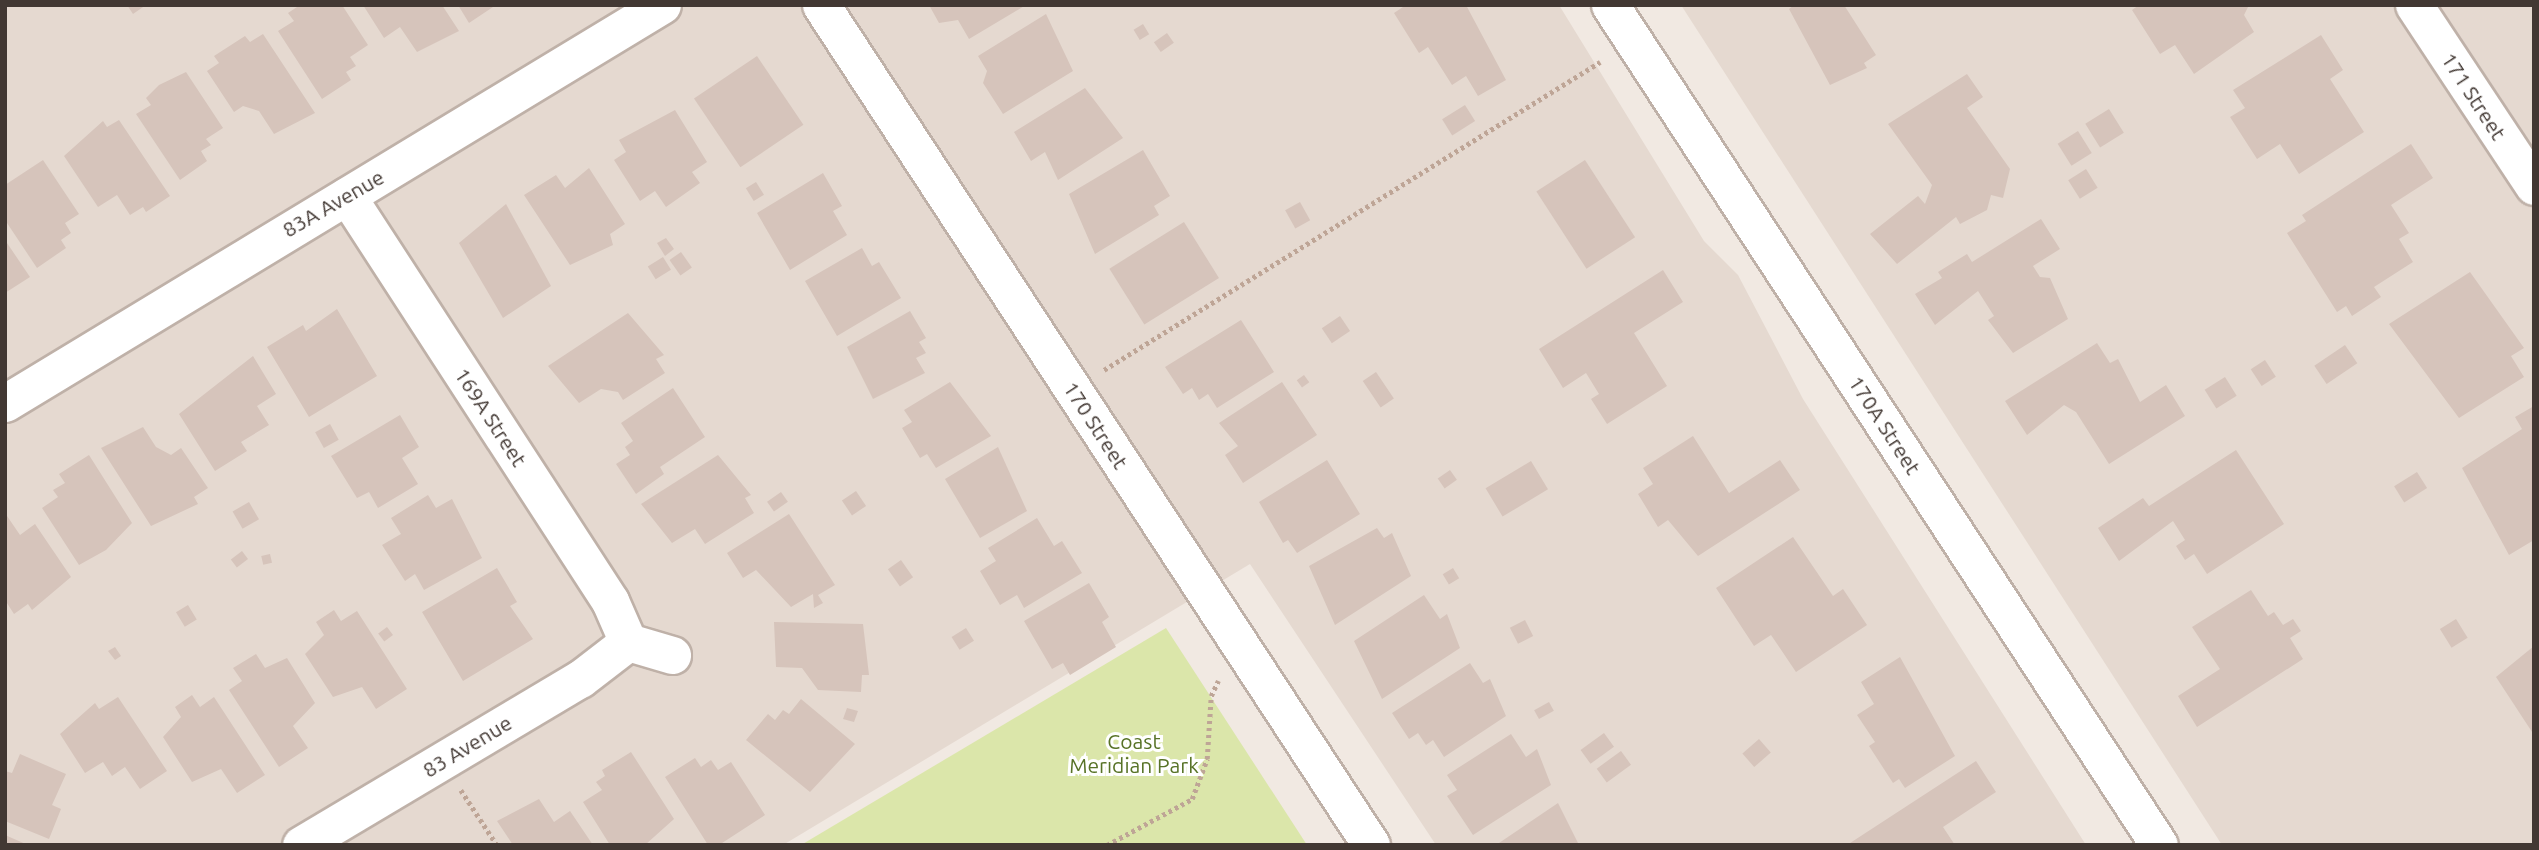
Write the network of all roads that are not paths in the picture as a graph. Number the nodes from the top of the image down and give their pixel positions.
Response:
1 (662, 5) edge
2 (821, 5) edge
3 (1610, 5) edge
4 (2414, 5) edge
5 (2534, 186) edge
6 (347, 196) junction
7 (5, 402) edge
8 (628, 642) junction
9 (673, 655) dead end
10 (302, 845) edge
11 (1371, 845) edge
12 (2159, 845) edge

1 - 6 street, 83A Avenue
2 - 11 street, 170 Street
3 - 12 street, 170A Street
4 - 5 street, 171 Street
6 - 7 street, 83A Avenue
6 - 8 street, 169A Street
8 - 9 street
8 - 10 street, 83 Avenue

